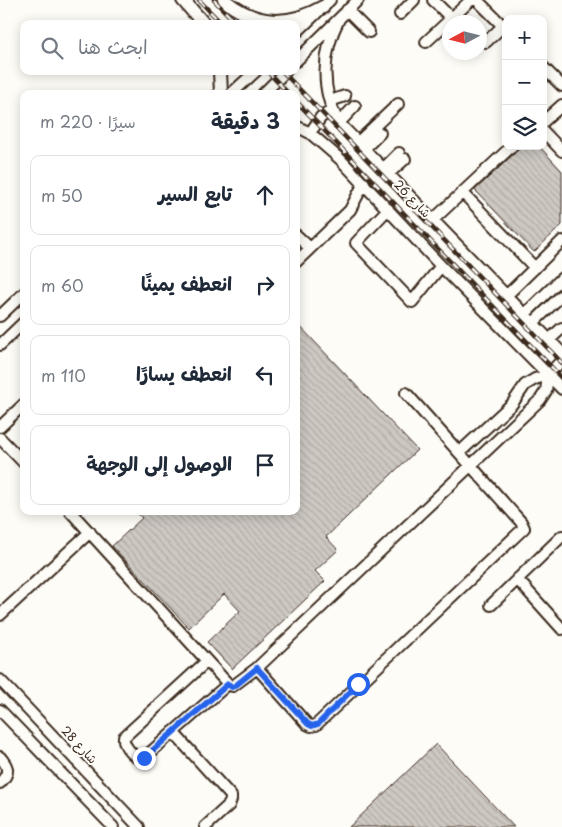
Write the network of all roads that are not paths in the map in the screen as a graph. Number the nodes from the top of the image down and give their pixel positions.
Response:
1 (183, 0) edge
2 (224, 0) edge
3 (358, 0) edge
4 (414, 0) edge
5 (476, 0) edge
6 (436, 1) edge
7 (327, 3) edge
8 (347, 10) junction
9 (400, 14) dead end
10 (448, 15) edge
11 (455, 15) edge
12 (465, 15) edge
13 (339, 19) junction
14 (200, 20) edge
15 (266, 20) edge
16 (289, 20) edge
17 (502, 25) edge
18 (442, 27) edge
19 (300, 29) edge
20 (502, 29) edge
21 (369, 32) dead end
22 (487, 41) edge
23 (426, 42) dead end
24 (300, 57) edge
25 (562, 69) edge
26 (547, 71) edge
27 (220, 75) edge
28 (252, 75) edge
29 (282, 75) edge
30 (553, 77) junction
31 (562, 86) edge
32 (221, 90) edge
33 (235, 90) edge
34 (267, 90) edge
35 (345, 96) dead end
36 (398, 104) dead end
37 (562, 105) edge
38 (331, 106) junction
39 (355, 106) dead end
40 (547, 118) edge
41 (339, 123) junction
42 (300, 128) edge
43 (310, 133) junction
44 (380, 133) dead end
45 (547, 135) edge
46 (361, 146) junction
47 (508, 150) edge
48 (562, 151) edge
49 (402, 156) dead end
50 (385, 171) junction
51 (364, 184) junction
52 (463, 193) junction
53 (388, 210) junction
54 (432, 220) junction
55 (300, 239) edge
56 (562, 241) edge
57 (310, 248) junction
58 (300, 258) edge
59 (441, 266) junction
60 (535, 268) junction
61 (562, 278) edge
62 (507, 295) junction
63 (562, 295) edge
64 (20, 297) edge
65 (525, 314) junction
66 (0, 316) edge
67 (533, 322) junction
68 (20, 326) edge
69 (562, 328) edge
70 (549, 340) junction
71 (0, 345) edge
72 (562, 353) edge
73 (562, 360) edge
74 (548, 375) junction
75 (562, 390) edge
76 (406, 393) dead end
77 (20, 408) edge
78 (0, 428) edge
79 (0, 438) edge
80 (460, 452) junction
81 (20, 459) edge
82 (472, 466) junction
83 (74, 515) edge
84 (90, 532) junction
85 (562, 536) edge
86 (517, 579) junction
87 (491, 605) dead end
88 (0, 615) edge
89 (562, 629) edge
90 (207, 661) junction
91 (257, 668) junction
92 (0, 680) edge
93 (228, 684) junction
94 (19, 700) junction
95 (1, 715) edge
96 (173, 732) junction
97 (0, 757) edge
98 (0, 782) edge
99 (117, 804) junction
100 (104, 817) junction
101 (113, 827) edge
102 (139, 827) edge
103 (205, 827) edge

1 - 14 main road
2 - 15 main road
3 - 8 street
4 - 9 street
5 - 11 street
5 - 12 street
5 - 17 street
6 - 10 street
7 - 16 main road
7 - 19 street
8 - 13 street
8 - 21 street
13 - 24 street
13 - 38 street, شارع 26
18 - 23 street
20 - 22 street
25 - 30 street
26 - 30 street
27 - 32 main road
28 - 33 street
29 - 34 street
30 - 31 street
35 - 38 street
36 - 46 street
37 - 40 street
38 - 41 street, شارع 26
38 - 43 street
39 - 41 street
41 - 46 street, شارع 26
42 - 43 street, شارع 26
43 - 51 street, شارع 26
44 - 46 street
45 - 48 street
46 - 50 street, شارع 26
47 - 52 street
49 - 50 street
50 - 54 street, شارع 26
51 - 53 street, شارع 26
51 - 57 street
52 - 54 street
52 - 60 street
53 - 59 street, شارع 26
53 - 59 street
54 - 62 street, شارع 26
55 - 57 street
56 - 60 street
57 - 58 street
59 - 74 street, شارع 26
60 - 62 street
61 - 65 street
62 - 65 street, شارع 26
63 - 67 street
64 - 66 street
65 - 67 street, شارع 26
67 - 70 street, شارع 26
68 - 71 street
69 - 70 street
70 - 72 street, شارع 26
73 - 74 street
74 - 75 street, شارع 26
74 - 80 street
74 - 82 street
76 - 80 street
77 - 78 street
79 - 81 street
80 - 82 street
82 - 91 street
82 - 91 street
83 - 84 street
84 - 88 street
84 - 90 street
85 - 86 street
86 - 87 street
86 - 89 street
90 - 93 street
90 - 96 street
91 - 93 street
92 - 94 street, شارع 28
93 - 96 street
94 - 95 street
94 - 99 street, شارع 28
95 - 100 street
96 - 103 street
97 - 98 street
99 - 100 street
99 - 102 street, شارع 28
100 - 101 street

